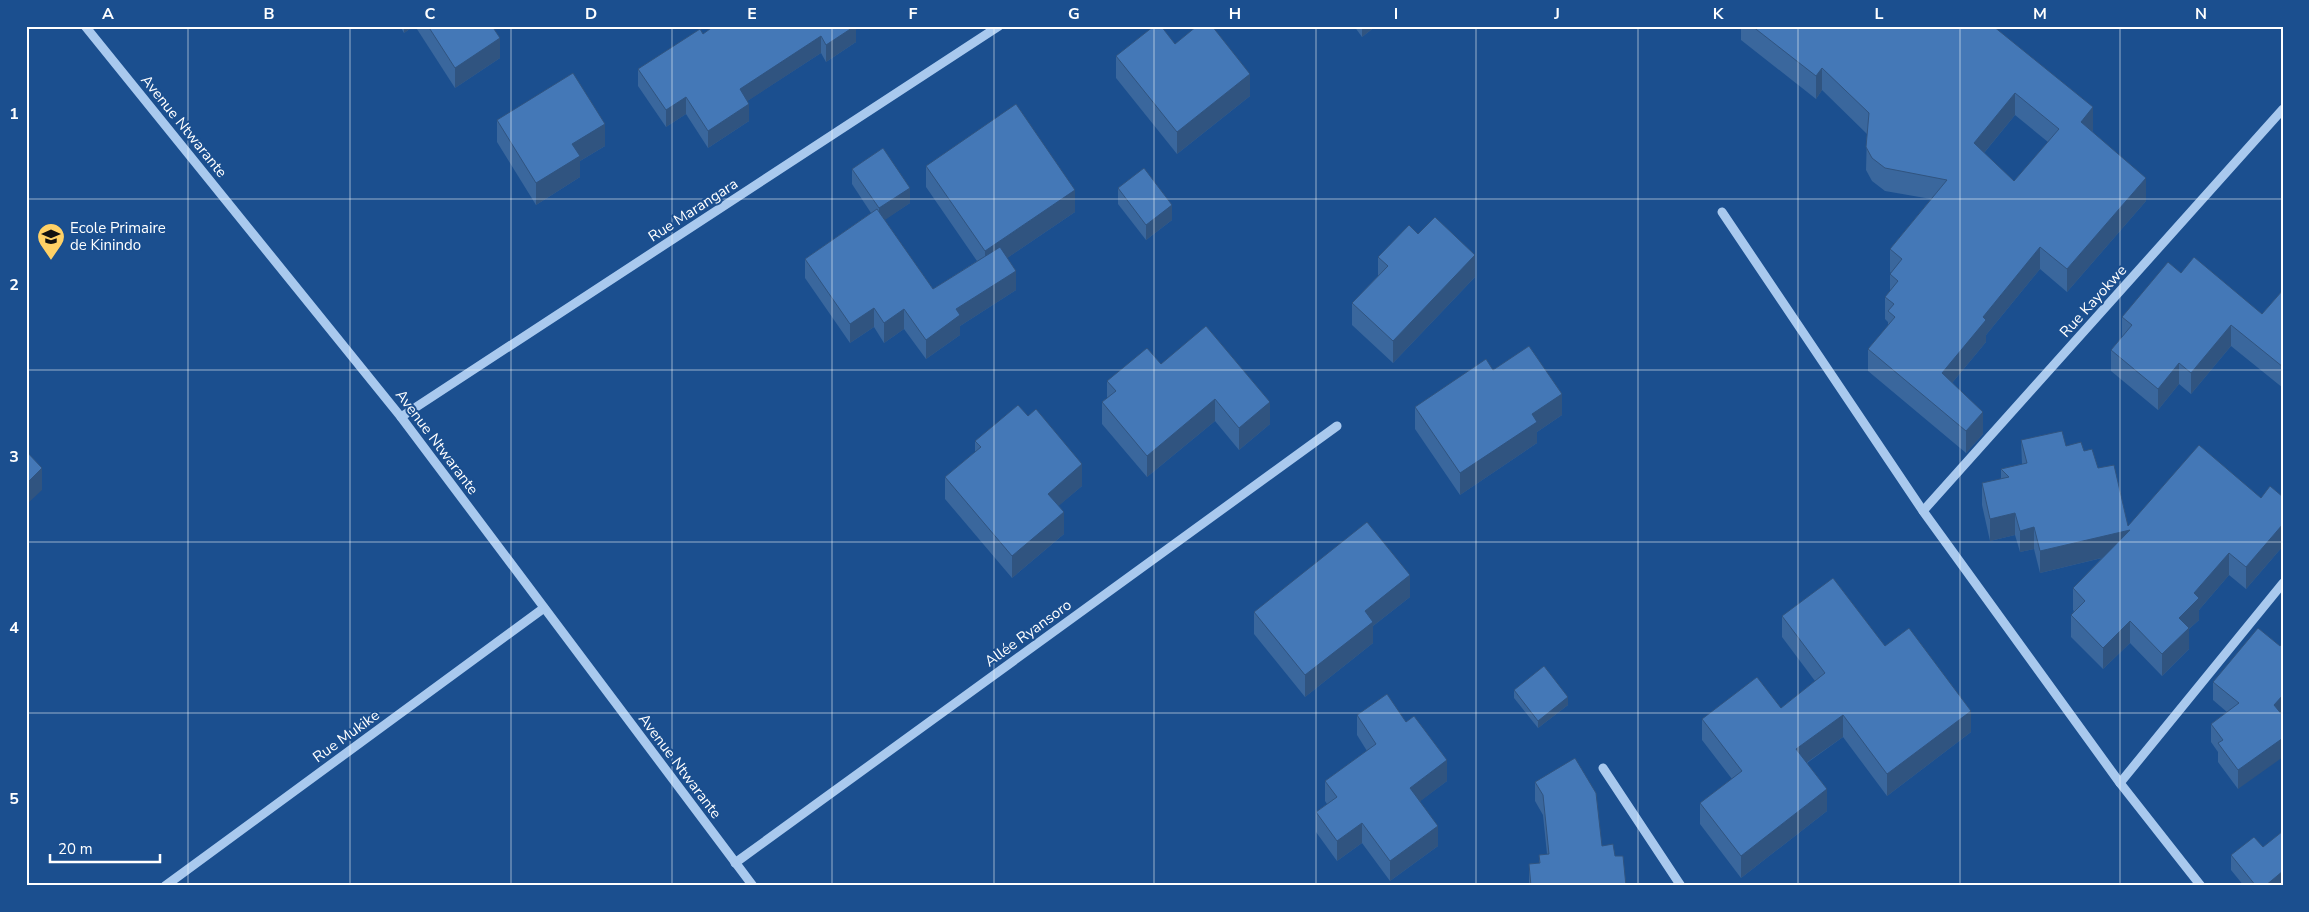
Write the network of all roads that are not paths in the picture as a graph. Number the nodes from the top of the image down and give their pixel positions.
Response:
1 (85, 26) edge
2 (999, 26) edge
3 (2283, 109) edge
4 (1722, 212) dead end
5 (401, 417) junction
6 (1337, 426) dead end
7 (1923, 511) junction
8 (2283, 584) edge
9 (544, 608) junction
10 (1603, 768) dead end
11 (2120, 783) junction
12 (735, 863) junction
13 (165, 886) edge
14 (753, 886) edge
15 (1681, 886) edge
16 (2201, 886) edge

1 - 5 street, Avenue Ntwarante
2 - 5 street, Rue Marangara
3 - 7 street, Rue Kayokwe
4 - 7 street
5 - 9 street, Avenue Ntwarante
6 - 12 street, Allée Ryansoro
7 - 11 street
8 - 11 street
9 - 12 street, Avenue Ntwarante
9 - 13 street, Rue Mukike
10 - 15 street
11 - 16 street
12 - 14 street, Avenue Ntwarante

